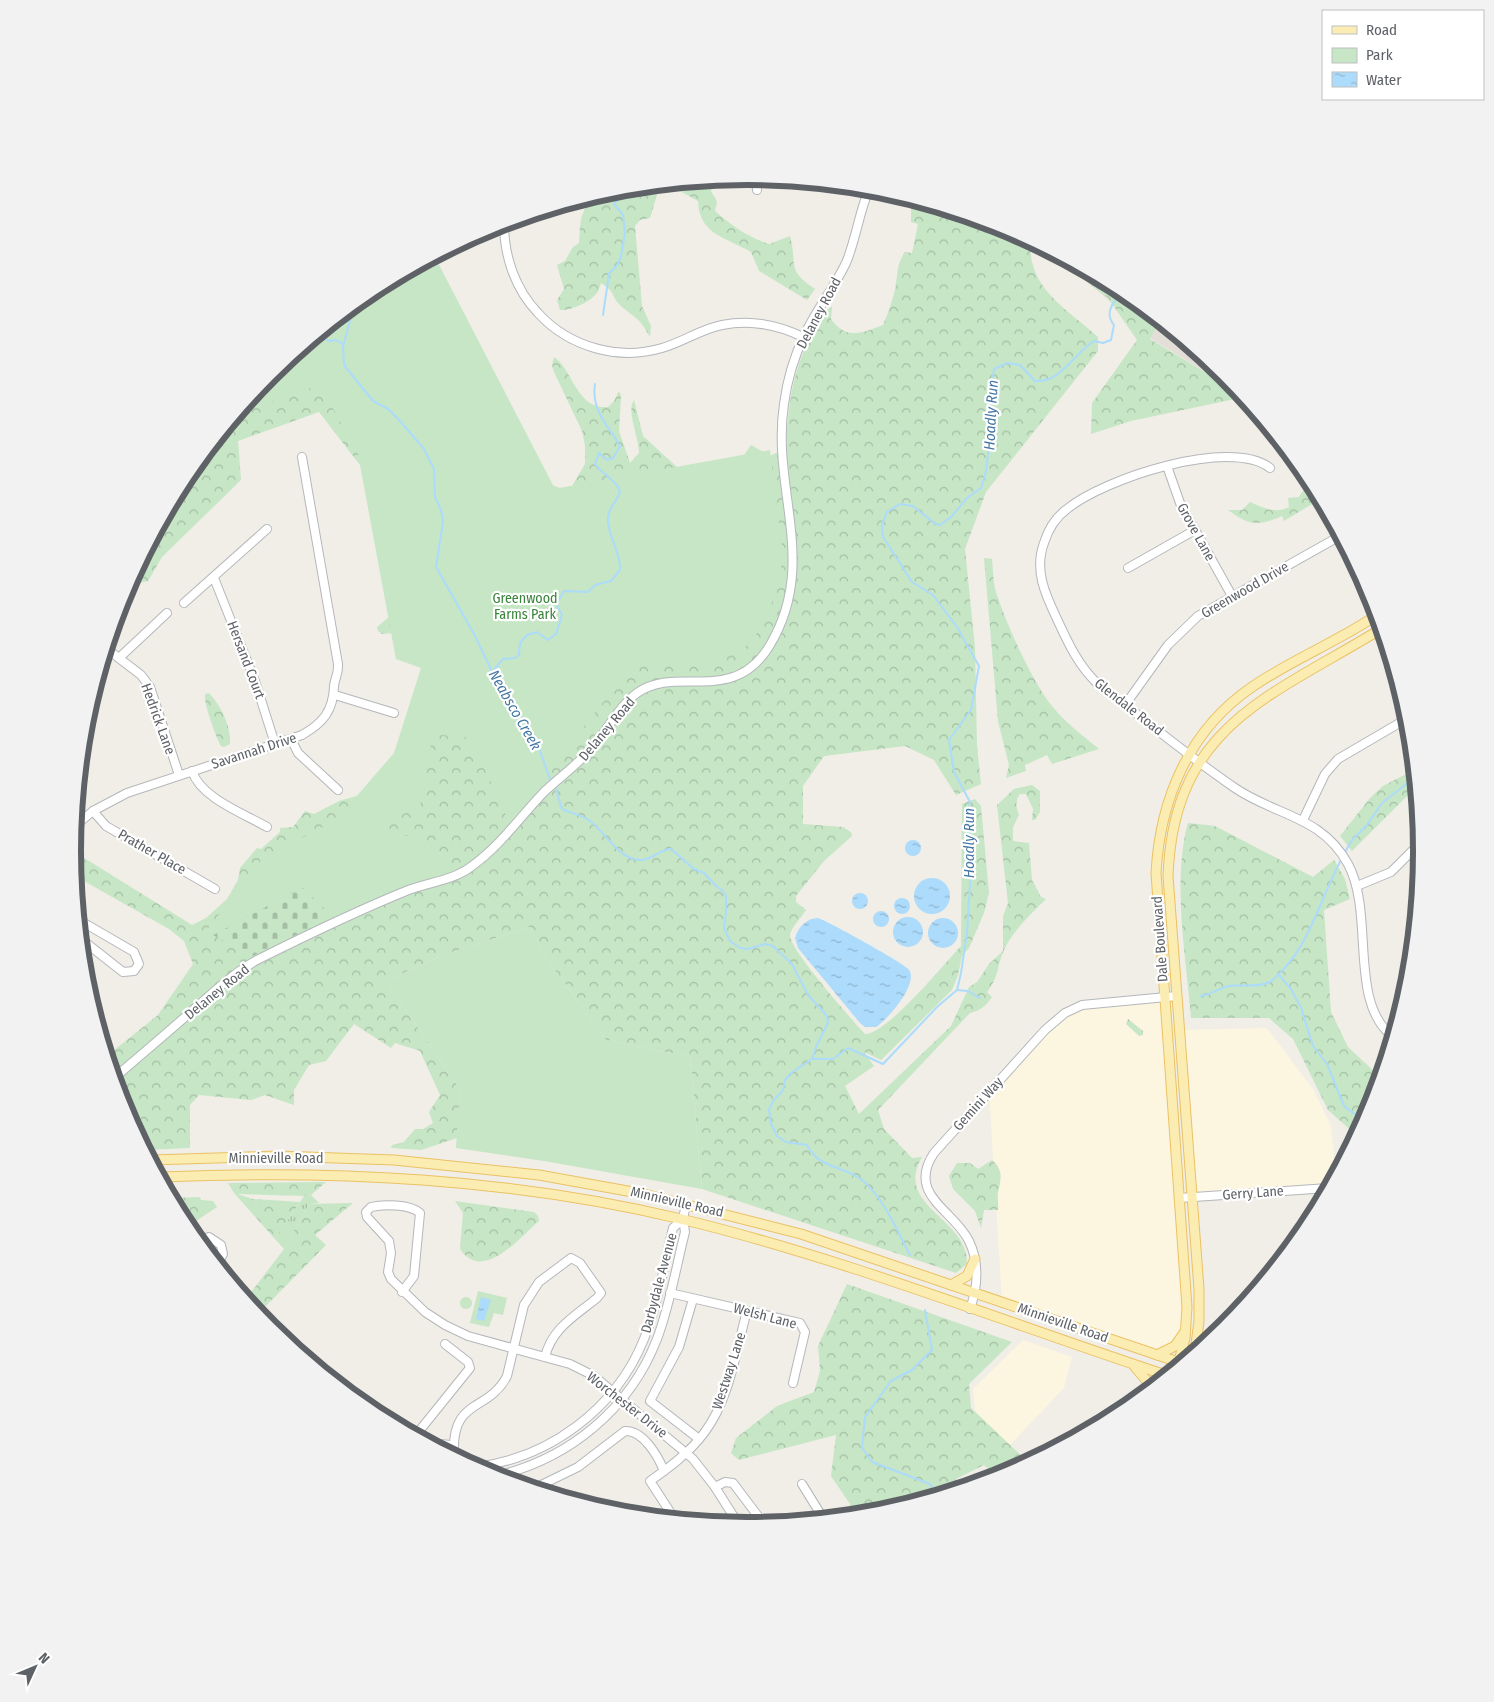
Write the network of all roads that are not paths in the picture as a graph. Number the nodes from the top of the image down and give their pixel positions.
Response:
1 (757, 185) edge
2 (757, 190) dead end
3 (866, 196) edge
4 (505, 231) edge
5 (803, 337) junction
6 (302, 457) dead end
7 (1168, 466) junction
8 (1270, 468) dead end
9 (267, 529) dead end
10 (1195, 530) junction
11 (1335, 539) edge
12 (1128, 568) dead end
13 (214, 578) junction
14 (1232, 596) junction
15 (184, 604) dead end
16 (167, 613) dead end
17 (1370, 619) edge
18 (1375, 632) edge
19 (112, 653) edge
20 (119, 658) junction
21 (335, 695) junction
22 (1125, 705) junction
23 (394, 713) dead end
24 (1400, 723) edge
25 (291, 739) junction
26 (275, 744) junction
27 (1189, 754) junction
28 (1199, 762) junction
29 (192, 771) junction
30 (179, 775) junction
31 (338, 790) dead end
32 (94, 811) junction
33 (82, 820) edge
34 (1303, 820) junction
35 (267, 827) dead end
36 (1413, 849) edge
37 (1357, 886) junction
38 (215, 888) dead end
39 (86, 924) edge
40 (88, 945) edge
41 (1177, 996) junction
42 (1165, 997) junction
43 (1388, 1031) edge
44 (120, 1073) edge
45 (158, 1160) edge
46 (166, 1177) edge
47 (1321, 1188) edge
48 (1192, 1197) junction
49 (1179, 1198) junction
50 (686, 1204) junction
51 (683, 1219) junction
52 (206, 1239) edge
53 (221, 1258) edge
54 (975, 1259) junction
55 (951, 1285) junction
56 (402, 1292) junction
57 (975, 1293) junction
58 (670, 1294) junction
59 (693, 1299) junction
60 (970, 1309) junction
61 (747, 1311) junction
62 (1186, 1325) junction
63 (1198, 1333) junction
64 (1200, 1339) edge
65 (1197, 1342) edge
66 (445, 1344) dead end
67 (514, 1349) junction
68 (1156, 1355) junction
69 (1181, 1356) edge
70 (545, 1357) junction
71 (1174, 1362) edge
72 (1133, 1365) junction
73 (1160, 1373) edge
74 (1148, 1382) edge
75 (793, 1383) dead end
76 (613, 1392) junction
77 (622, 1400) junction
78 (421, 1432) edge
79 (699, 1439) junction
80 (445, 1444) edge
81 (453, 1445) junction
82 (453, 1448) edge
83 (686, 1452) junction
84 (488, 1464) edge
85 (664, 1471) junction
86 (509, 1472) edge
87 (543, 1484) edge
88 (802, 1484) dead end
89 (715, 1487) junction
90 (670, 1512) edge
91 (819, 1512) edge
92 (734, 1516) edge
93 (758, 1516) edge

1 - 2 street
3 - 5 street, Delaney Road
4 - 5 street
5 - 44 street, Delaney Road
6 - 21 street, Savannah Drive
7 - 8 street, Glendale Road
7 - 10 street, Grove Lane
7 - 22 street, Glendale Road
9 - 13 street
10 - 12 street
10 - 14 street, Grove Lane
11 - 14 street, Greenwood Drive
13 - 15 street
13 - 26 street, Hersand Court
14 - 22 street, Greenwood Drive
16 - 20 street
17 - 27 main road, Dale Boulevard
18 - 28 main road, Dale Boulevard
19 - 20 street, Hedrick Lane
20 - 30 street, Hedrick Lane
21 - 23 street
21 - 25 street, Savannah Drive
22 - 27 street, Glendale Road
24 - 34 street
25 - 26 street, Savannah Drive
25 - 31 street
26 - 29 street, Savannah Drive
27 - 28 street, Glendale Road
27 - 42 main road, Dale Boulevard
28 - 34 street, Glendale Road
28 - 41 main road, Dale Boulevard
29 - 30 street, Savannah Drive
29 - 35 street
30 - 32 street, Savannah Drive
32 - 33 street, Savannah Drive
32 - 38 street, Prather Place
34 - 37 street, Glendale Road
36 - 37 street
37 - 43 street, Glendale Road
39 - 40 street
41 - 42 street, Gemini Way
41 - 48 main road, Dale Boulevard
42 - 49 main road, Dale Boulevard
42 - 54 street, Gemini Way
45 - 50 main road, Minnieville Road
46 - 51 main road, Minnieville Road
47 - 48 street, Gerry Lane
48 - 49 street, Gerry Lane
48 - 63 main road, Dale Boulevard
49 - 62 main road, Dale Boulevard
50 - 51 street, Darbydale Avenue
50 - 55 main road, Minnieville Road
51 - 58 street, Darbydale Avenue
51 - 60 main road, Minnieville Road
51 - 76 street, Darbydale Avenue
52 - 53 street
54 - 55 main road
54 - 57 street, Gemini Way
55 - 57 main road, Minnieville Road
56 - 56 street, Worchester Drive
56 - 67 street, Worchester Drive
57 - 60 street, Gemini Way
57 - 68 main road, Minnieville Road
58 - 59 street, Welsh Lane
58 - 77 street, Darbydale Avenue
59 - 61 street, Welsh Lane
59 - 79 street
60 - 72 main road, Minnieville Road
61 - 75 street, Welsh Lane
61 - 79 street, Westway Lane
62 - 68 main road
62 - 69 main road, Dale Boulevard
63 - 64 main road
63 - 65 main road, Dale Boulevard
66 - 78 street
67 - 70 street, Worchester Drive
67 - 70 street
67 - 81 street
68 - 71 main road, Minnieville Road
70 - 76 street, Worchester Drive
72 - 73 main road, Minnieville Road
72 - 74 main road
76 - 77 street, Worchester Drive
76 - 84 street, Darbydale Avenue
77 - 83 street, Worchester Drive
77 - 86 street, Darbydale Avenue
79 - 83 street, Westway Lane
80 - 81 street
81 - 82 street
83 - 85 street, Westway Lane
83 - 89 street, Worchester Drive
85 - 87 street
85 - 90 street, Westway Lane
88 - 91 street
89 - 92 street, Worchester Drive
89 - 93 street

